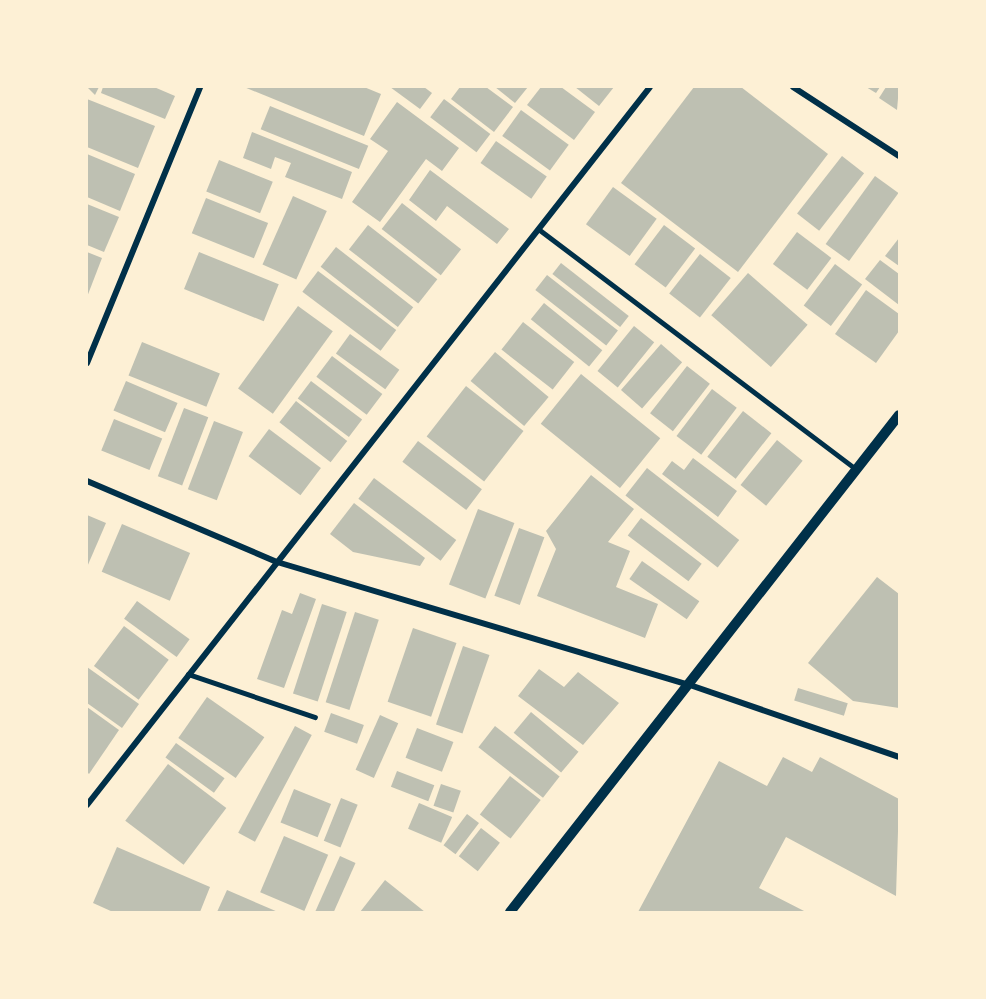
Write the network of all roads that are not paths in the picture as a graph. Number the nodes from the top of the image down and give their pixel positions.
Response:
1 (200, 87) edge
2 (650, 87) edge
3 (793, 87) edge
4 (899, 156) edge
5 (540, 230) junction
6 (87, 363) edge
7 (899, 415) edge
8 (856, 469) junction
9 (87, 481) edge
10 (277, 562) junction
11 (188, 674) junction
12 (687, 684) junction
13 (315, 717) dead end
14 (899, 757) edge
15 (87, 805) edge
16 (510, 912) edge

1 - 6 street
2 - 5 street
3 - 4 street
5 - 8 lane
5 - 10 street
7 - 8 street
8 - 12 street
9 - 10 street
10 - 11 street
10 - 12 street
11 - 13 lane
11 - 15 street
12 - 14 street
12 - 16 street

